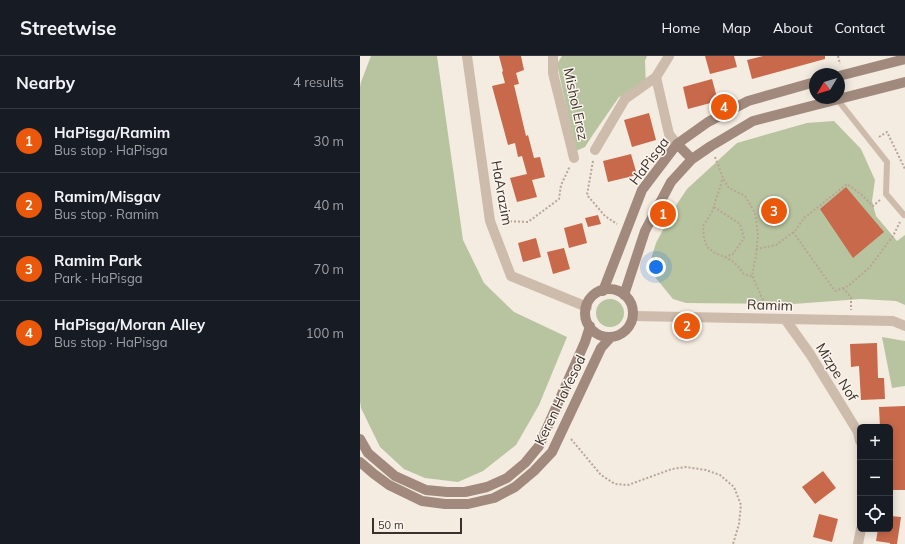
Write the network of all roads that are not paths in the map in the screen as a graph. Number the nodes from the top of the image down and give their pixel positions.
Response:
1 (467, 56) edge
2 (553, 56) edge
3 (669, 56) edge
4 (905, 59) edge
5 (845, 74) edge
6 (656, 77) junction
7 (905, 82) edge
8 (809, 84) edge
9 (845, 97) edge
10 (818, 104) edge
11 (841, 104) edge
12 (677, 144) junction
13 (595, 150) road end
14 (574, 158) road end
15 (692, 159) junction
16 (904, 215) edge
17 (603, 291) junction
18 (624, 295) junction
19 (587, 307) junction
20 (633, 316) junction
21 (785, 320) junction
22 (590, 326) junction
23 (905, 326) edge
24 (611, 337) junction
25 (857, 430) edge
26 (360, 439) edge
27 (360, 462) edge
28 (860, 532) edge
29 (858, 544) edge

1 - 19 street, HaArazim
2 - 14 street, Mishol Erez
3 - 6 street
4 - 5 street
6 - 12 street
6 - 13 street
7 - 9 street
8 - 12 street, HaPisga
10 - 15 street
11 - 16 lane
12 - 15 street
12 - 17 street, HaPisga
15 - 18 street
17 - 18 street
17 - 19 street
18 - 20 street
19 - 22 street
20 - 21 street, Ramim
20 - 24 street
21 - 23 street, Ramim
21 - 25 street, Mizpe Nof
22 - 24 street
22 - 26 street, Keren HaYesod
24 - 27 street, Keren HaYesod
28 - 29 street

